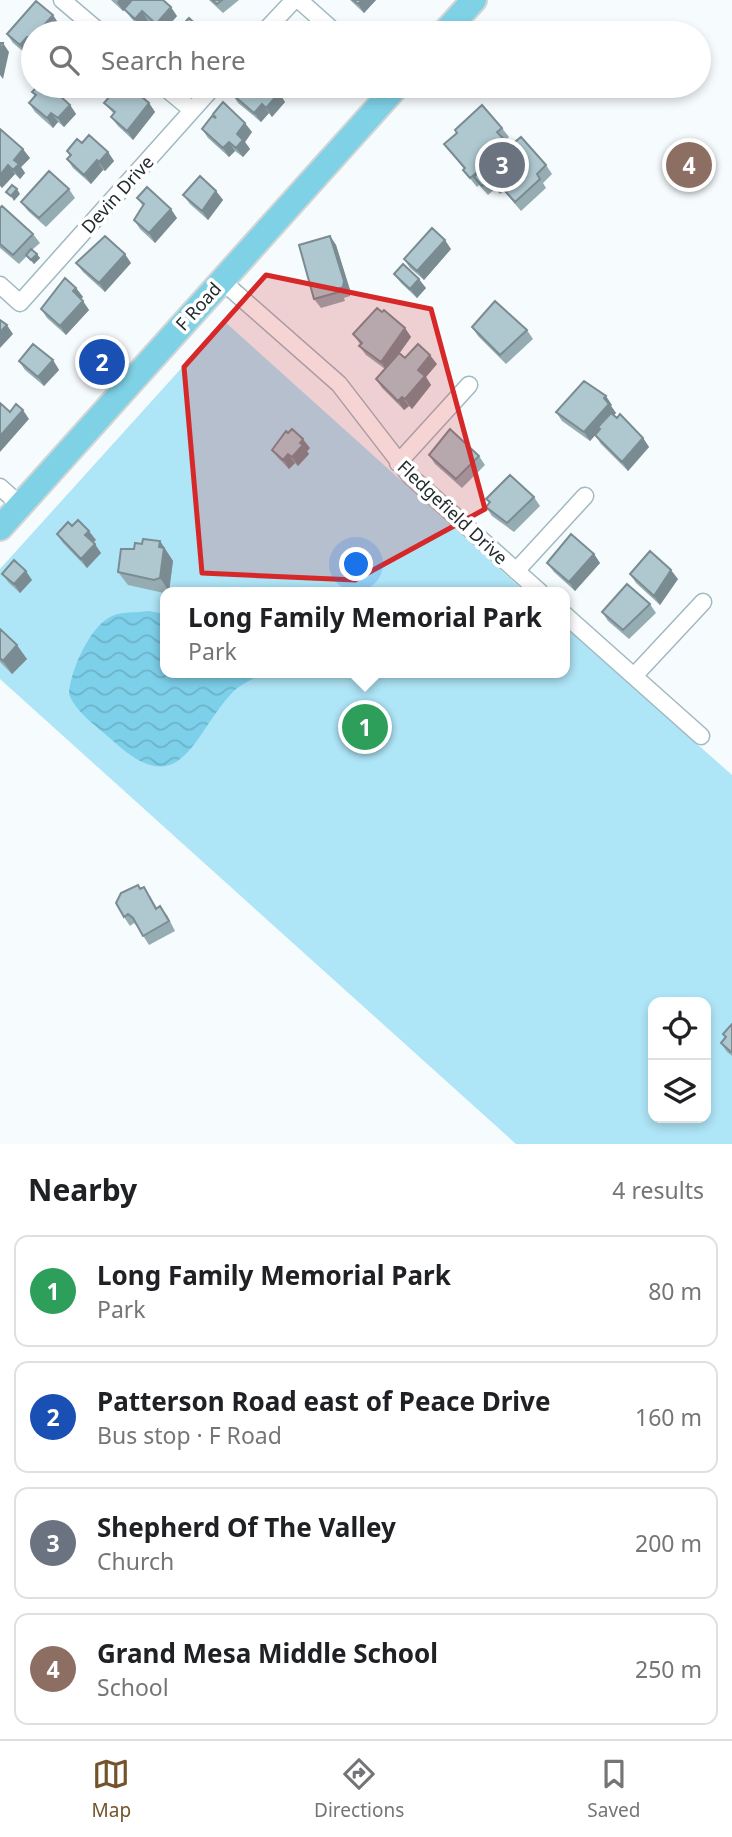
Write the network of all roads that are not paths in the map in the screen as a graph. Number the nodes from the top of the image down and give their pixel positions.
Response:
1 (62, 0) edge
2 (296, 0) edge
3 (474, 0) edge
4 (87, 21) edge
5 (275, 21) edge
6 (321, 21) edge
7 (455, 21) edge
8 (177, 98) edge
9 (202, 98) edge
10 (384, 98) edge
11 (191, 110) junction
12 (222, 280) junction
13 (0, 285) edge
14 (469, 385) dead end
15 (398, 463) junction
16 (0, 487) edge
17 (585, 496) dead end
18 (20, 505) junction
19 (0, 528) edge
20 (516, 570) junction
21 (535, 587) edge
22 (703, 602) dead end
23 (570, 618) edge
24 (634, 676) junction
25 (701, 736) dead end

1 - 4 street
2 - 5 street
2 - 6 street
3 - 7 main road
8 - 11 street
9 - 11 street, Devin Drive
10 - 12 main road, F Road
11 - 13 street, Devin Drive
12 - 15 street, Fledgefield Drive
12 - 18 main road, F Road
14 - 15 street
15 - 20 street, Fledgefield Drive
16 - 18 street
17 - 20 street
18 - 19 main road, F Road
20 - 21 street, Fledgefield Drive
22 - 24 street
23 - 24 street
24 - 25 street

